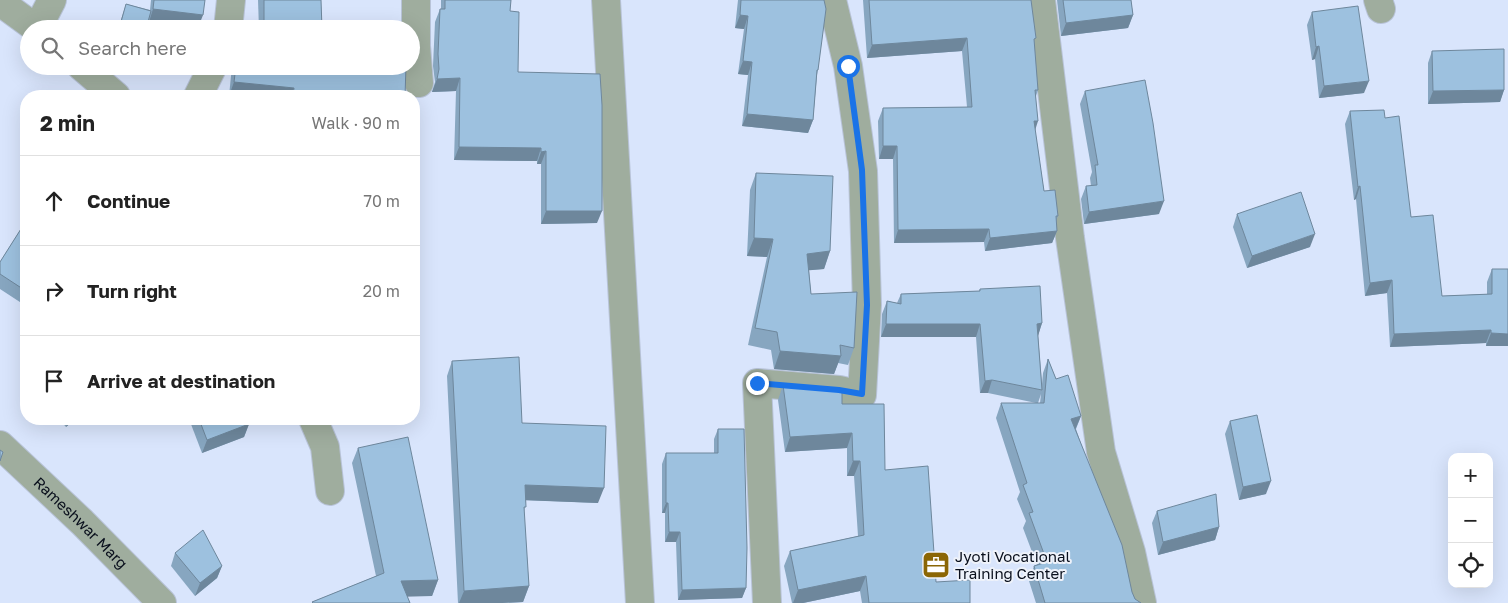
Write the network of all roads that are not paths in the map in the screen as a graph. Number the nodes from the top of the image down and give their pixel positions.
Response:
1 (52, 0) edge
2 (231, 0) edge
3 (416, 0) edge
4 (606, 0) edge
5 (832, 0) edge
6 (1041, 0) edge
7 (0, 2) edge
8 (25, 20) edge
9 (42, 20) edge
10 (229, 20) edge
11 (416, 20) edge
12 (92, 75) edge
13 (208, 75) edge
14 (418, 75) edge
15 (419, 83) dead end
16 (109, 90) edge
17 (201, 90) edge
18 (315, 425) edge
19 (0, 445) edge
20 (330, 491) dead end
21 (162, 603) edge
22 (640, 603) edge
23 (767, 603) edge
24 (1142, 603) edge

1 - 9 street
2 - 10 street
3 - 11 street
4 - 22 street
5 - 23 street
6 - 24 street
7 - 8 street
12 - 16 street
13 - 17 street
14 - 15 street
18 - 20 street
19 - 21 street, Rameshwar Marg

